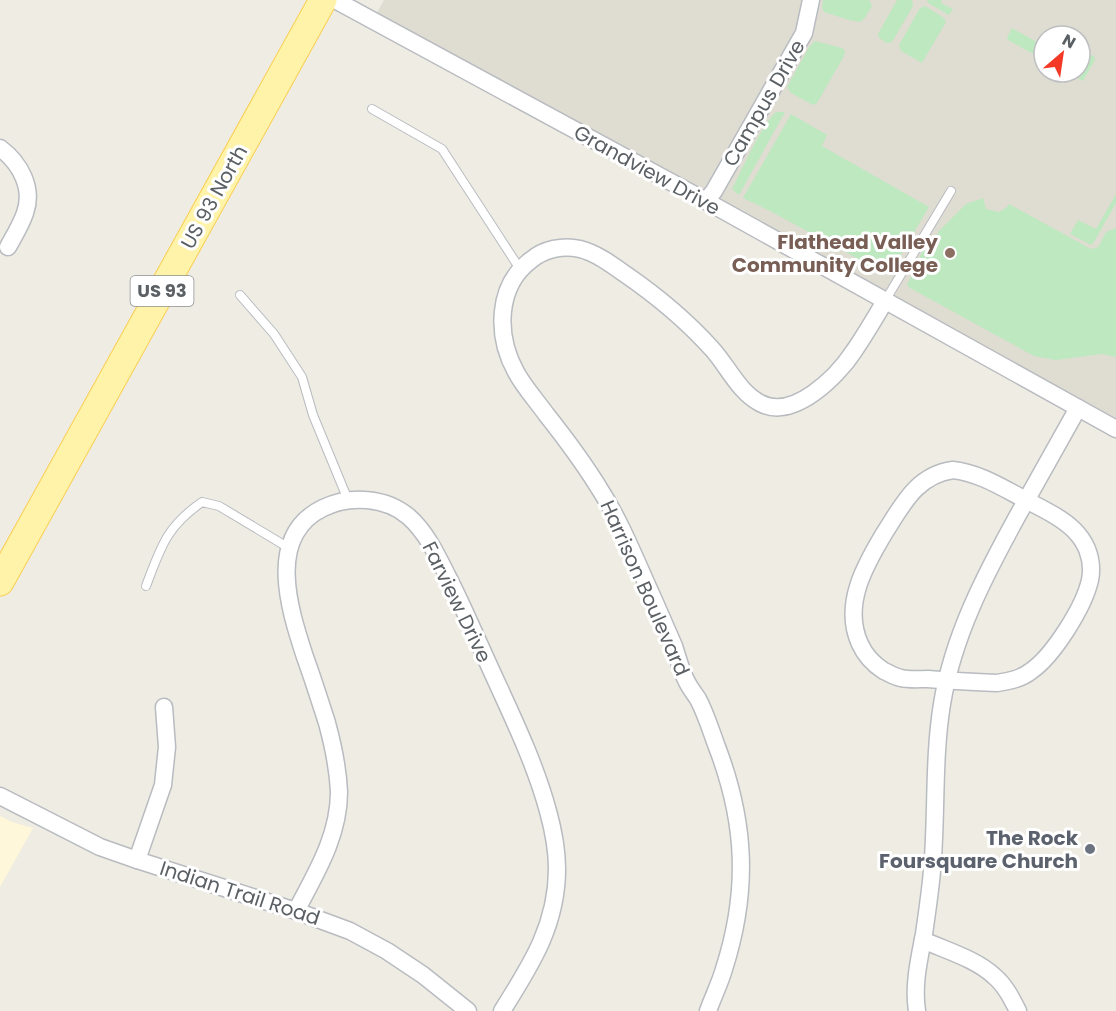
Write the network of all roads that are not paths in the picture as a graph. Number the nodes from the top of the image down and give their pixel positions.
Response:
1 (323, 0) edge
2 (335, 0) edge
3 (811, 0) edge
4 (372, 109) dead end
5 (0, 148) edge
6 (951, 191) dead end
7 (706, 201) junction
8 (8, 247) dead end
9 (520, 269) junction
10 (240, 295) dead end
11 (885, 301) junction
12 (1078, 408) junction
13 (1116, 429) edge
14 (348, 500) junction
15 (1026, 501) junction
16 (289, 548) junction
17 (0, 582) edge
18 (146, 586) dead end
19 (947, 680) junction
20 (164, 707) dead end
21 (0, 796) edge
22 (137, 860) junction
23 (296, 911) junction
24 (923, 940) junction
25 (468, 1011) edge
26 (502, 1011) edge
27 (708, 1011) edge
28 (917, 1011) edge
29 (1018, 1011) edge

1 - 17 main road, US 93 North / US 93
2 - 7 street, Grandview Drive
3 - 7 street, Campus Drive
4 - 9 lane
5 - 8 street
6 - 11 lane
7 - 11 street, Grandview Drive
9 - 11 street, Harrison Boulevard
9 - 27 street, Harrison Boulevard
10 - 14 lane
11 - 12 street, Grandview Drive
12 - 13 street, Grandview Drive
12 - 15 street
14 - 16 street, Farview Drive
14 - 26 street, Farview Drive
15 - 19 street
15 - 19 street
15 - 19 street
16 - 18 lane
16 - 23 street, Farview Drive
19 - 24 street
20 - 22 street
21 - 22 street, Indian Trail Road
22 - 23 street, Indian Trail Road
23 - 25 street, Indian Trail Road
24 - 28 street
24 - 29 street

